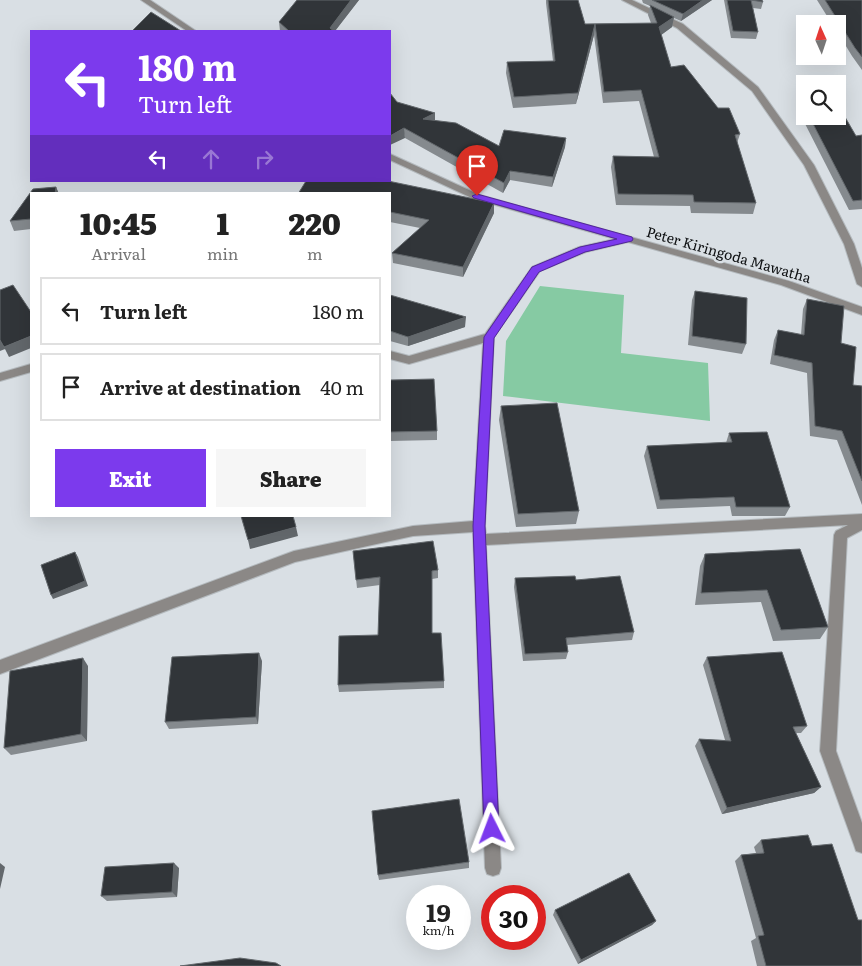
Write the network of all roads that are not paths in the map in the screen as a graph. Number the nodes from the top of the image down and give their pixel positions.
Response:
1 (145, 0) edge
2 (626, 0) edge
3 (190, 30) edge
4 (391, 157) edge
5 (628, 239) junction
6 (862, 284) edge
7 (862, 312) edge
8 (489, 337) junction
9 (391, 355) edge
10 (30, 368) edge
11 (0, 378) edge
12 (862, 519) edge
13 (862, 524) edge
14 (479, 533) junction
15 (0, 667) edge
16 (862, 845) edge
17 (493, 868) dead end

1 - 3 street
2 - 6 street
4 - 5 street, Peter Kiringoda Mawatha
5 - 7 street, Peter Kiringoda Mawatha
5 - 8 street
8 - 9 street
8 - 14 street
10 - 11 street
12 - 14 street
13 - 16 street
14 - 15 street
14 - 17 street

